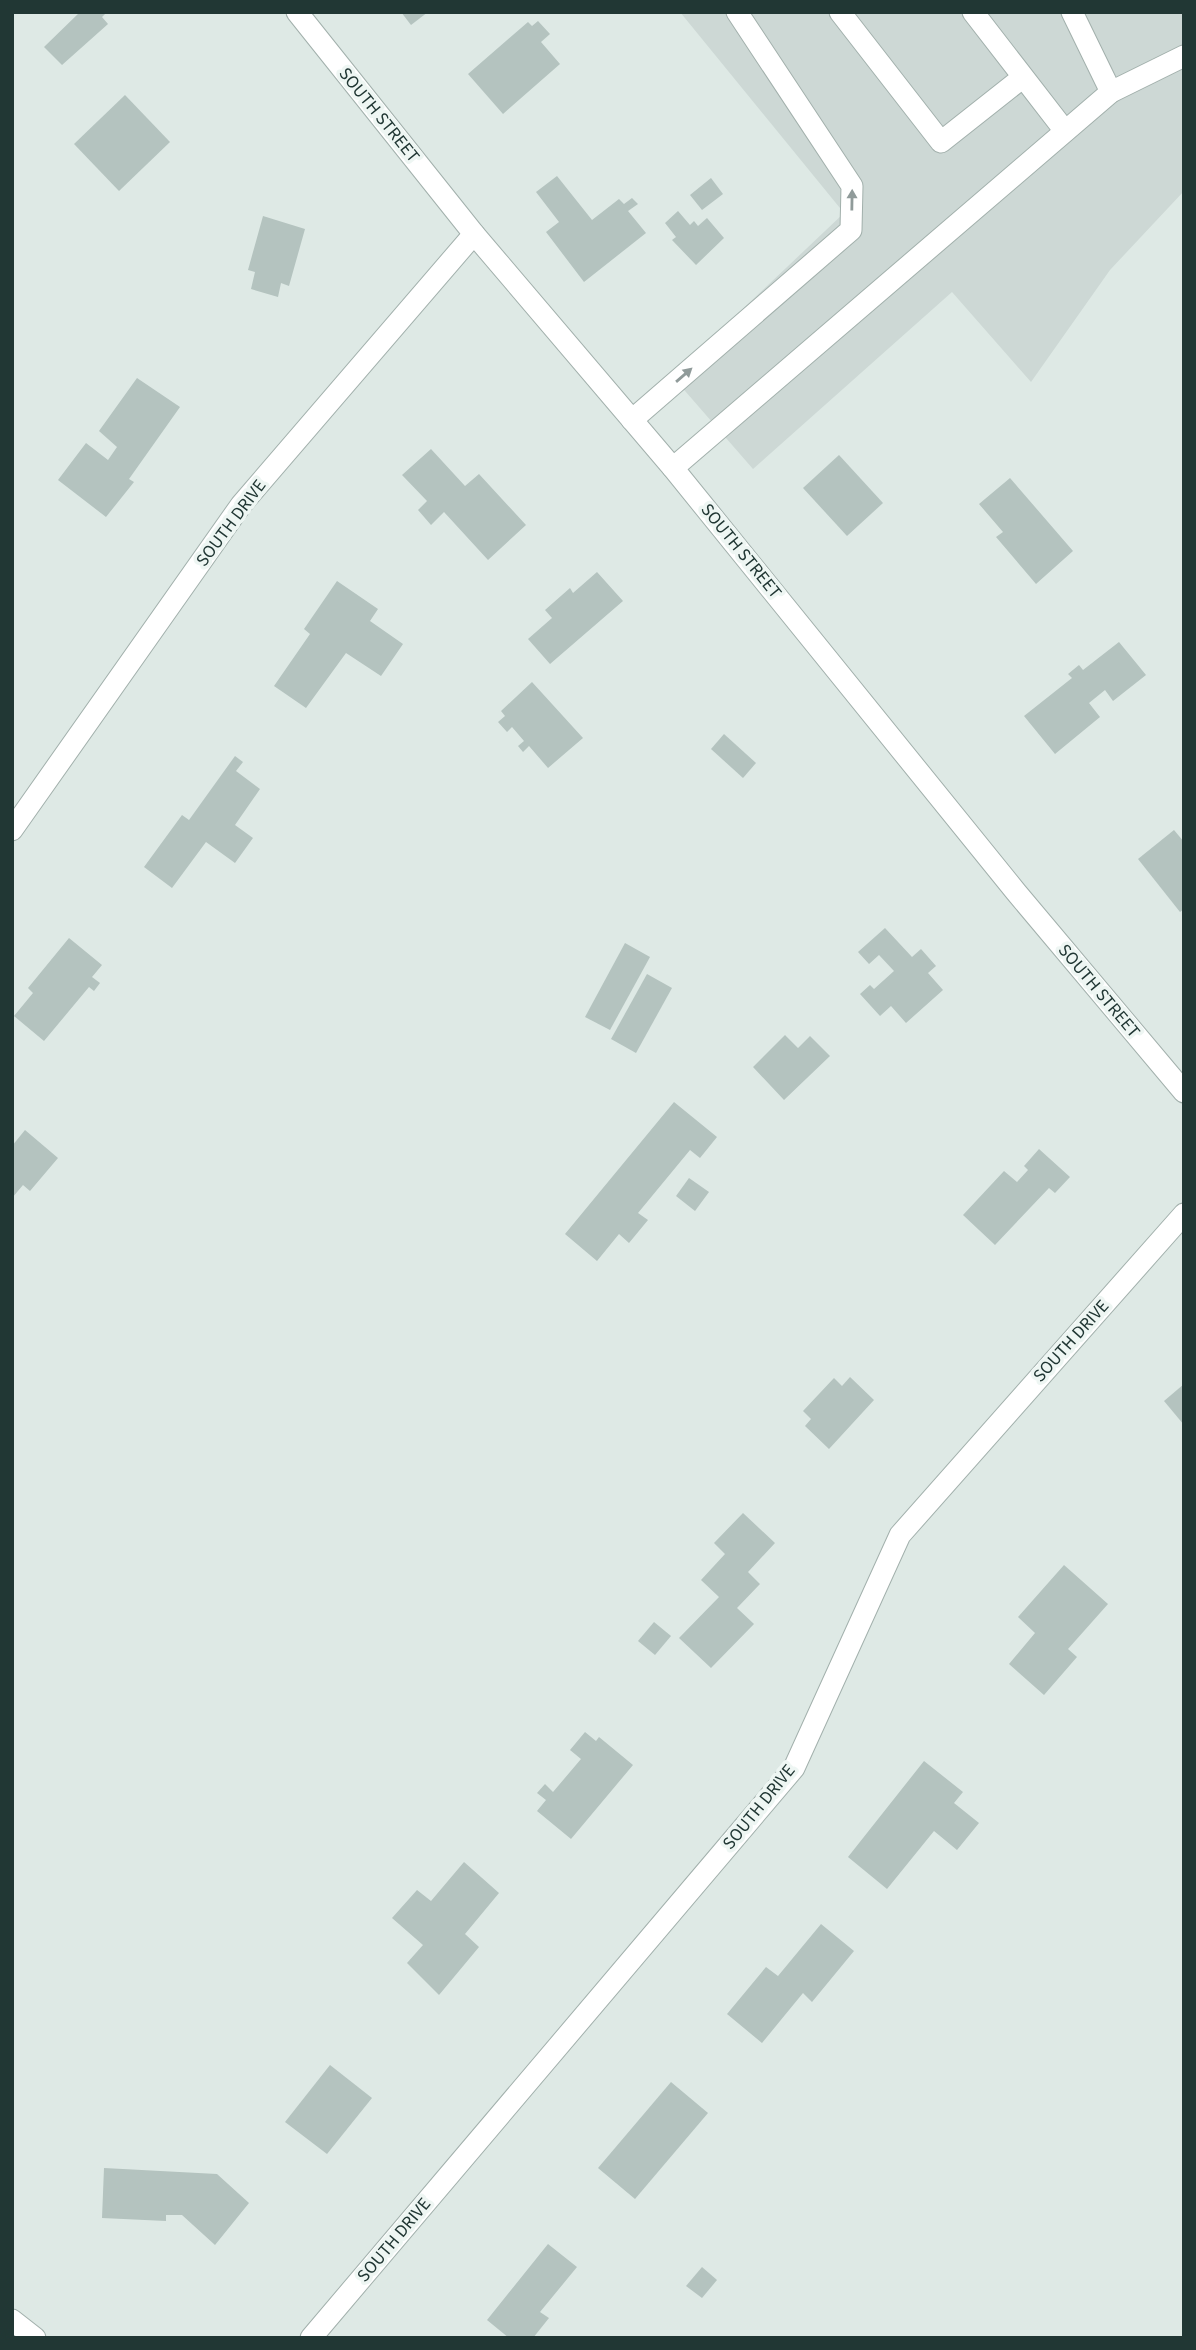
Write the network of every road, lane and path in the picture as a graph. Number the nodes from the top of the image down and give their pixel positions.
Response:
1 (296, 12) edge
2 (737, 12) edge
3 (840, 12) edge
4 (973, 12) edge
5 (1072, 12) edge
6 (1179, 65) edge
7 (1022, 78) junction
8 (1111, 92) junction
9 (1065, 131) junction
10 (474, 234) junction
11 (632, 420) junction
12 (673, 468) junction
13 (12, 830) edge
14 (1184, 1092) edge
15 (1184, 1214) edge
16 (12, 2320) edge
17 (36, 2338) edge
18 (311, 2338) edge

1 - 10 street, SOUTH STREET
11 -> 2 street
3 - 7 street
4 - 7 street
5 - 8 street
6 - 8 street
7 - 9 street
8 - 9 street
9 - 12 street
10 - 11 street, SOUTH STREET
10 - 13 street, SOUTH DRIVE
11 - 12 street, SOUTH STREET
12 - 14 street, SOUTH STREET
15 - 18 street, SOUTH DRIVE
16 - 17 street

